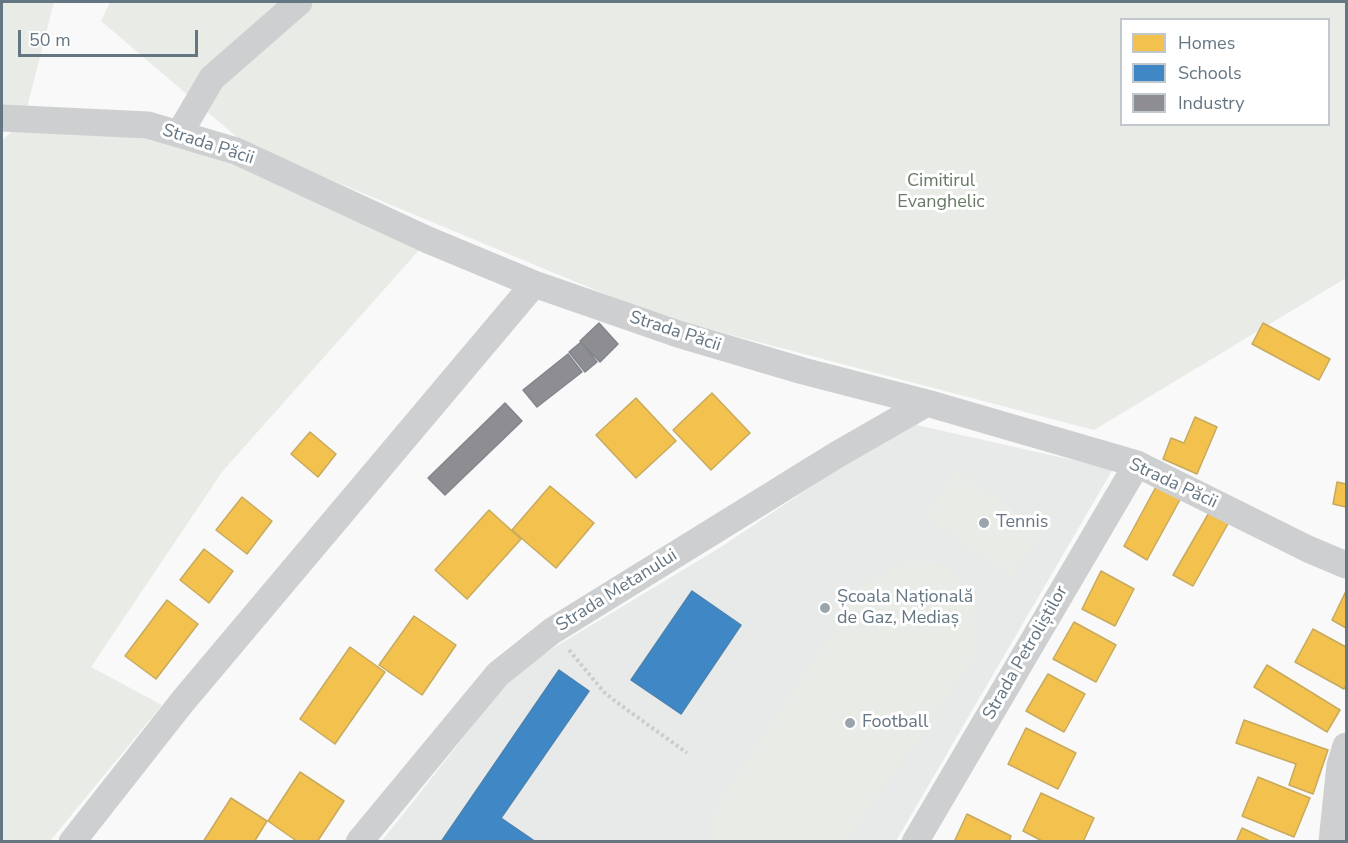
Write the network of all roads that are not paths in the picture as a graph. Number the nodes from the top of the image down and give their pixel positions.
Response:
1 (299, 2) edge
2 (2, 118) edge
3 (179, 134) junction
4 (534, 284) junction
5 (927, 403) junction
6 (1137, 464) junction
7 (1347, 565) edge
8 (1347, 746) edge
9 (72, 842) edge
10 (359, 842) edge
11 (915, 842) edge
12 (1332, 842) edge

1 - 3 street
2 - 3 street, Strada Păcii
3 - 4 street, Strada Păcii
4 - 5 street, Strada Păcii
4 - 9 street
5 - 6 street, Strada Păcii
5 - 10 street, Strada Metanului
6 - 7 street, Strada Păcii
6 - 11 street, Strada Petroliștilor
8 - 12 street

